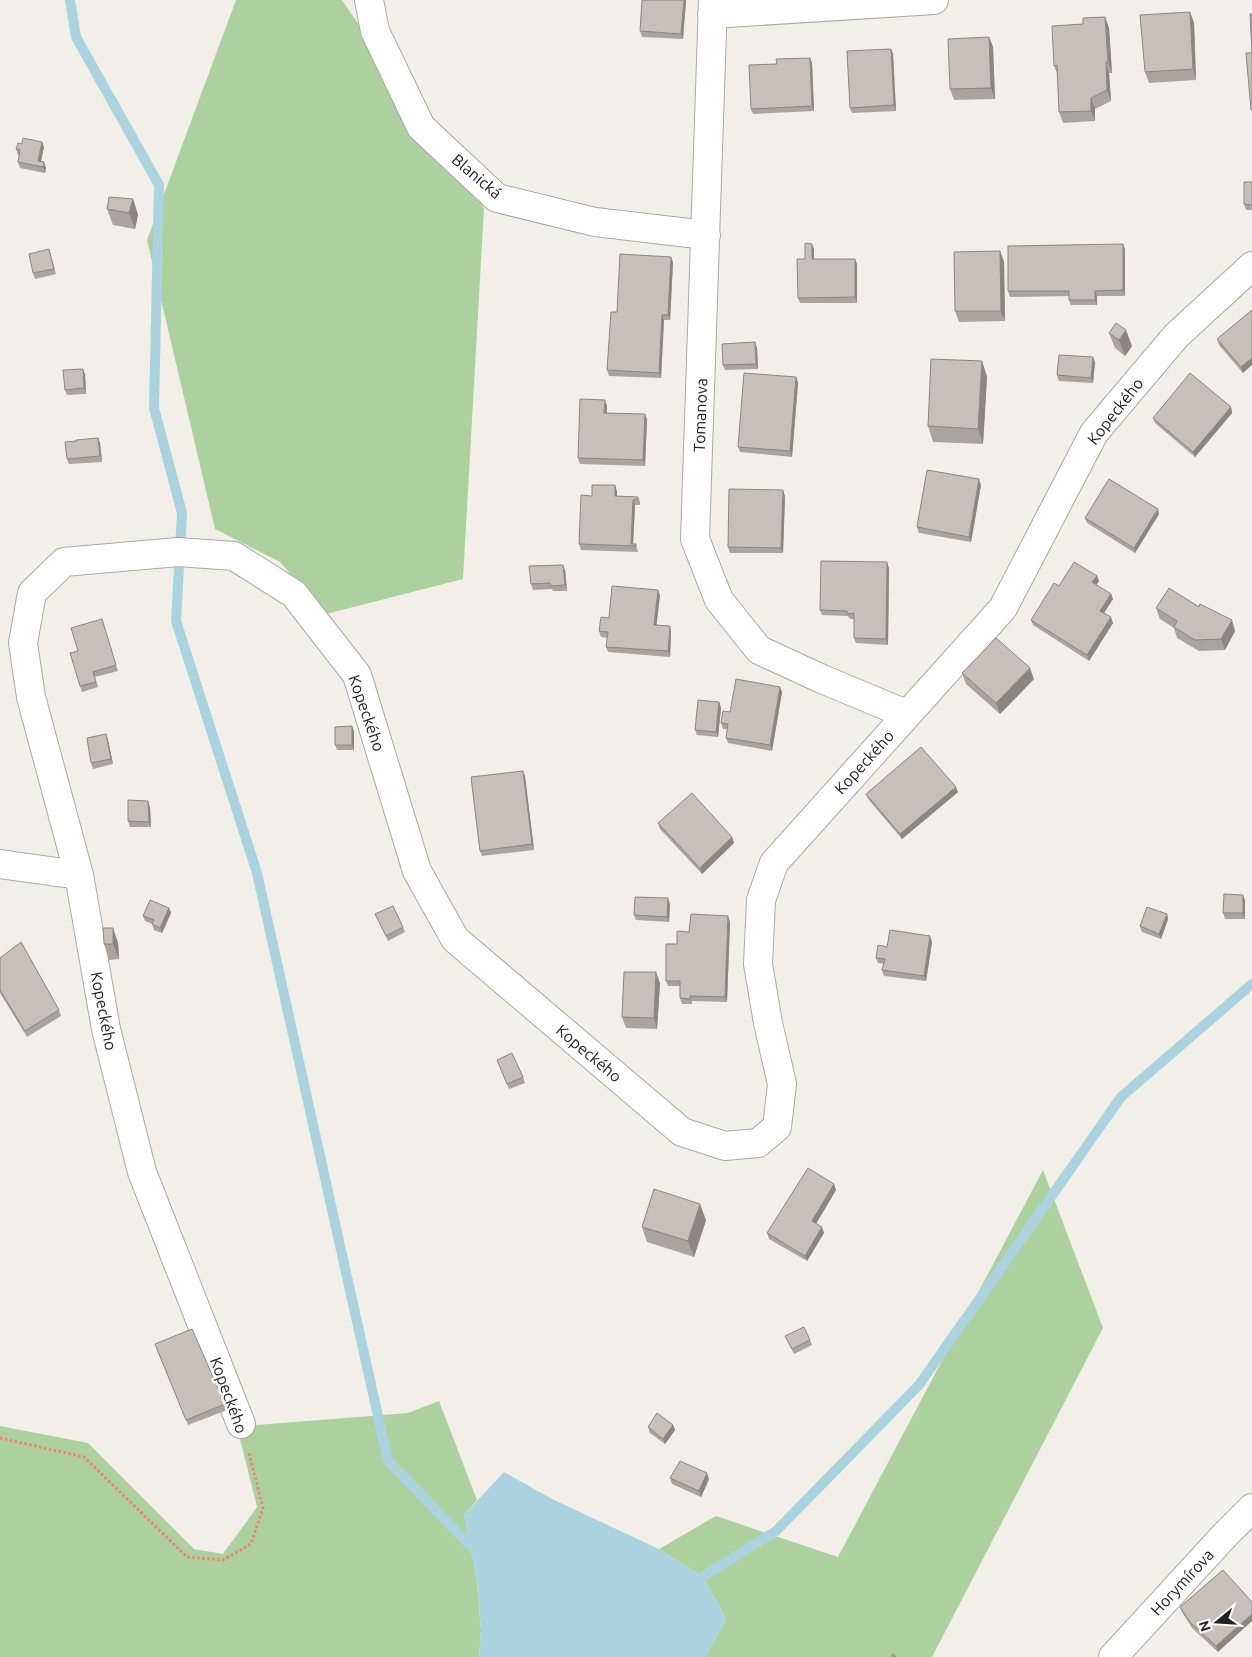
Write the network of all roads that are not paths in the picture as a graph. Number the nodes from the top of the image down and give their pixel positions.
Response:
1 (369, 0) edge
2 (934, 0) edge
3 (713, 7) edge
4 (706, 236) junction
5 (1252, 266) edge
6 (906, 714) junction
7 (0, 864) edge
8 (79, 875) junction
9 (241, 1424) road end
10 (1252, 1508) edge
11 (1113, 1657) edge

1 - 4 street, Blanická
2 - 3 street
3 - 4 street, Tomanova
4 - 6 street, Tomanova
5 - 6 street, Kopeckého
6 - 8 street, Kopeckého
7 - 8 street
8 - 9 street, Kopeckého
10 - 11 street, Horymírova

